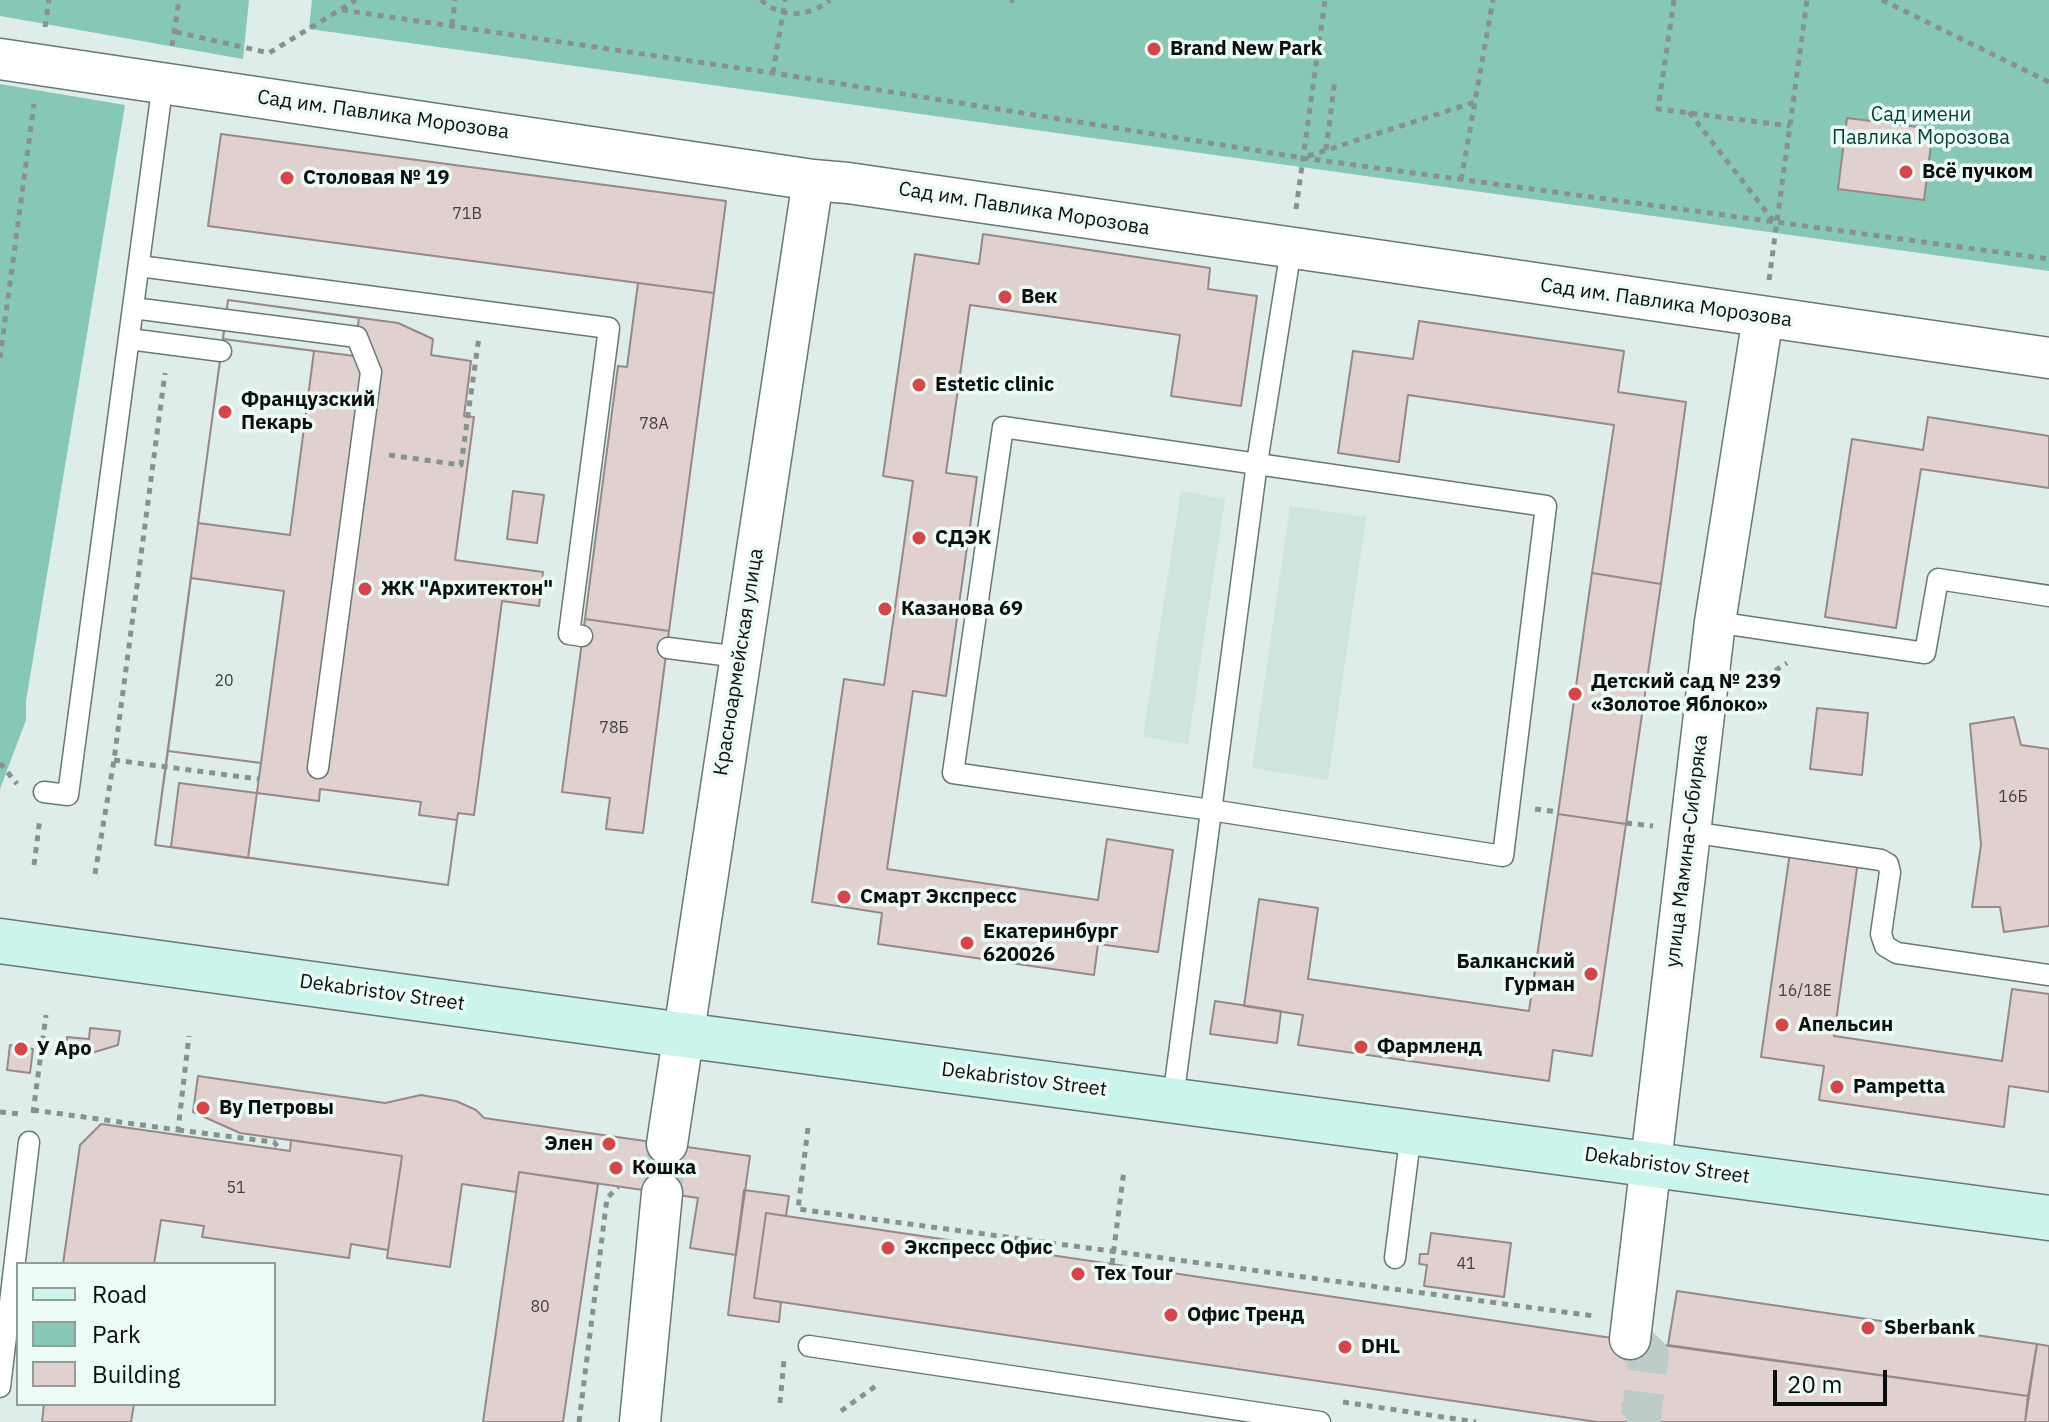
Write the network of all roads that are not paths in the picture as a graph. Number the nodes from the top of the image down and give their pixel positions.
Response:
1 (0, 59) edge
2 (163, 82) junction
3 (813, 180) junction
4 (1291, 249) junction
5 (139, 266) junction
6 (133, 308) junction
7 (1763, 317) junction
8 (129, 339) junction
9 (221, 351) dead end
10 (2049, 358) edge
11 (1257, 463) junction
12 (2049, 596) edge
13 (1715, 622) junction
14 (582, 636) dead end
15 (668, 648) dead end
16 (739, 657) junction
17 (318, 768) dead end
18 (44, 792) dead end
19 (1211, 810) junction
20 (1690, 832) junction
21 (0, 941) edge
22 (2049, 975) edge
23 (683, 1035) junction
24 (1173, 1099) junction
25 (1411, 1132) junction
26 (29, 1142) road end
27 (667, 1144) tunnel mouth
28 (1650, 1164) junction
29 (662, 1193) tunnel mouth
30 (2049, 1218) edge
31 (1395, 1258) dead end
32 (1615, 1328) tunnel mouth
33 (809, 1346) dead end
34 (0, 1387) edge
35 (640, 1422) edge
36 (1320, 1422) edge

1 - 2 street, Сад им. Павлика Морозова
2 - 3 street, Сад им. Павлика Морозова
2 - 5 lane
3 - 4 street, Сад им. Павлика Морозова
3 - 16 street, Красноармейская улица
4 - 7 street, Сад им. Павлика Морозова
4 - 11 lane
5 - 6 lane
5 - 14 lane
6 - 8 lane
6 - 17 lane
7 - 10 street, Сад им. Павлика Морозова
7 - 13 street, улица Мамина-Сибиряка
8 - 9 lane
8 - 18 lane
11 - 19 lane
11 - 19 lane
11 - 19 lane
12 - 13 lane
13 - 20 street, улица Мамина-Сибиряка
15 - 16 lane
16 - 23 street, Красноармейская улица
19 - 24 lane
20 - 22 lane
20 - 28 street, улица Мамина-Сибиряка
21 - 23 main road, Dekabristov Street
23 - 24 main road, Dekabristov Street
23 - 27 street, Красноармейская улица
24 - 25 main road, Dekabristov Street
25 - 28 main road, Dekabristov Street
25 - 31 lane
26 - 34 lane
28 - 30 main road, Dekabristov Street
28 - 32 street, улица Мамина-Сибиряка
29 - 35 street
33 - 36 lane

